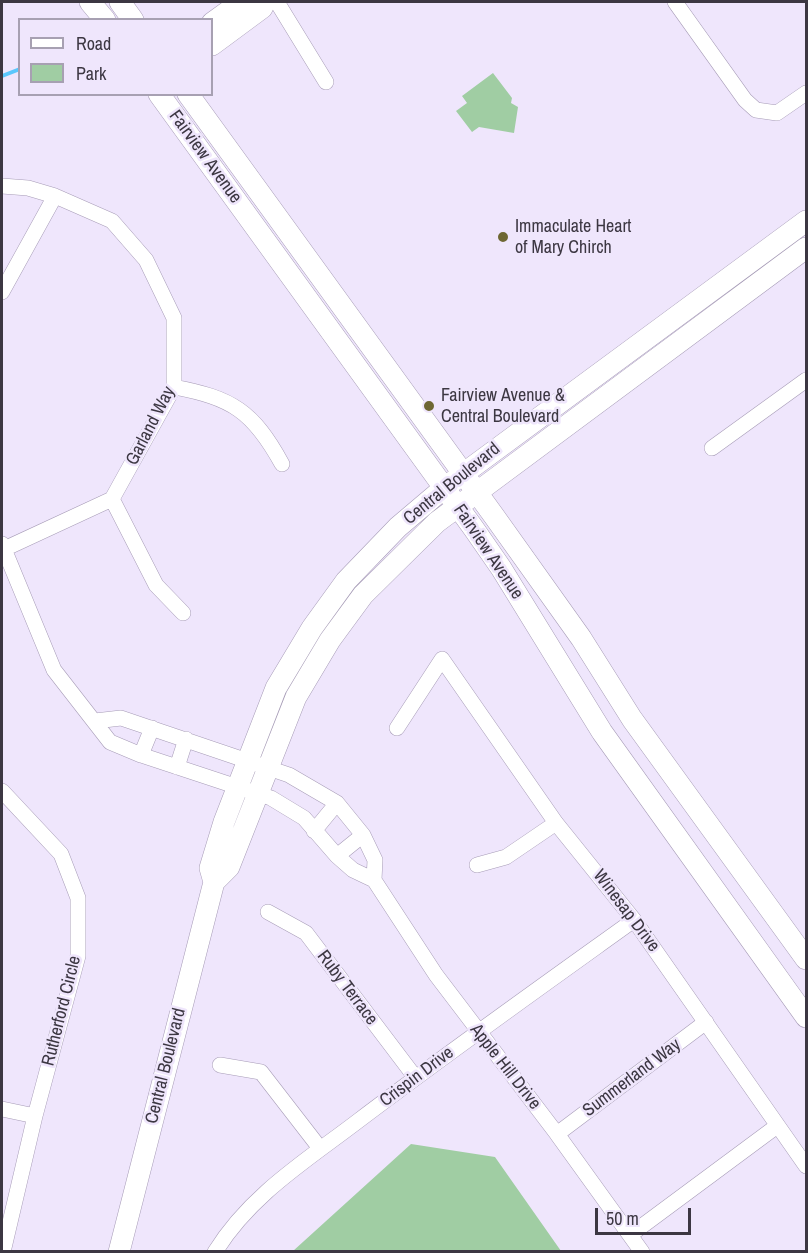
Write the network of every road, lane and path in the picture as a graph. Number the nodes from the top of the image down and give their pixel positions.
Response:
1 (90, 2) edge
2 (120, 2) edge
3 (241, 2) edge
4 (265, 2) edge
5 (277, 2) edge
6 (675, 2) edge
7 (103, 18) edge
8 (132, 18) edge
9 (213, 22) edge
10 (213, 44) edge
11 (326, 82) dead end
12 (807, 93) edge
13 (160, 96) edge
14 (189, 96) edge
15 (2, 186) edge
16 (55, 196) junction
17 (807, 221) edge
18 (807, 248) edge
19 (2, 292) edge
20 (807, 380) edge
21 (174, 387) junction
22 (712, 448) dead end
23 (282, 464) dead end
24 (463, 473) junction
25 (444, 488) junction
26 (478, 493) junction
27 (112, 499) junction
28 (458, 507) junction
29 (2, 548) edge
30 (183, 613) dead end
31 (95, 721) junction
32 (152, 728) junction
33 (397, 728) dead end
34 (186, 739) junction
35 (141, 755) junction
36 (247, 759) junction
37 (177, 767) junction
38 (267, 767) junction
39 (236, 788) junction
40 (2, 792) edge
41 (257, 795) junction
42 (337, 803) junction
43 (556, 823) junction
44 (314, 831) junction
45 (363, 835) junction
46 (337, 856) junction
47 (477, 866) dead end
48 (374, 880) junction
49 (214, 882) junction
50 (268, 912) dead end
51 (634, 920) junction
52 (807, 959) edge
53 (807, 1017) edge
54 (706, 1022) junction
55 (477, 1032) junction
56 (220, 1065) dead end
57 (415, 1077) junction
58 (2, 1109) edge
59 (35, 1116) junction
60 (777, 1126) junction
61 (557, 1134) junction
62 (319, 1147) junction
63 (807, 1166) edge
64 (630, 1235) junction
65 (3, 1251) edge
66 (120, 1251) edge
67 (215, 1251) edge
68 (642, 1251) edge

1 - 7 street
2 - 8 street
3 - 9 street
4 - 10 street
5 - 11 street
6 - 12 street
13 - 25 street, Fairview Avenue
14 - 24 street, Fairview Avenue
15 - 16 street, Garland Way
16 - 19 street
16 - 21 street, Garland Way
17 - 24 street, Central Boulevard
18 - 26 street, Central Boulevard
20 - 22 street
21 - 23 street
21 - 27 street, Garland Way
24 - 25 street, Central Boulevard
24 - 26 street, Fairview Avenue
25 - 28 street, Fairview Avenue
25 - 36 street, Central Boulevard
26 - 28 street, Central Boulevard
26 - 52 street, Fairview Avenue
27 - 29 street
27 - 30 street
28 - 38 street, Central Boulevard
28 - 53 street, Fairview Avenue
29 - 31 street, Apple Hill Drive
31 - 32 street, Apple Hill Drive
31 - 35 street, Apple Hill Drive
32 - 34 street, Apple Hill Drive
32 - 35 street
33 - 43 street, Winesap Drive
34 - 36 street, Apple Hill Drive
34 - 37 street
35 - 37 street, Apple Hill Drive
36 - 38 street, Apple Hill Drive
36 - 39 street, Central Boulevard
37 - 39 street, Apple Hill Drive
38 - 41 street, Central Boulevard
38 - 42 street, Apple Hill Drive
39 - 41 street, Apple Hill Drive
39 - 49 street, Central Boulevard
40 - 59 street, Rutherford Circle
41 - 44 street, Apple Hill Drive
41 - 49 street, Central Boulevard
42 - 44 street
42 - 45 street, Apple Hill Drive
43 - 47 street
43 - 51 street, Winesap Drive
44 - 46 street, Apple Hill Drive
45 - 46 street
45 - 48 street, Apple Hill Drive
46 - 48 street, Apple Hill Drive
48 - 55 street, Apple Hill Drive
49 - 66 street, Central Boulevard
50 - 57 street, Ruby Terrace
51 - 54 street, Winesap Drive
51 - 55 street, Crispin Drive
54 - 60 street, Winesap Drive
54 - 61 street, Summerland Way
55 - 57 street, Crispin Drive
55 - 61 street, Apple Hill Drive
56 - 62 street
57 - 62 street, Crispin Drive
58 - 59 street
59 - 65 street, Rutherford Circle
60 - 63 street, Winesap Drive
60 - 64 street
61 - 64 street, Apple Hill Drive
62 - 67 street, Crispin Drive
64 - 68 street, Apple Hill Drive

